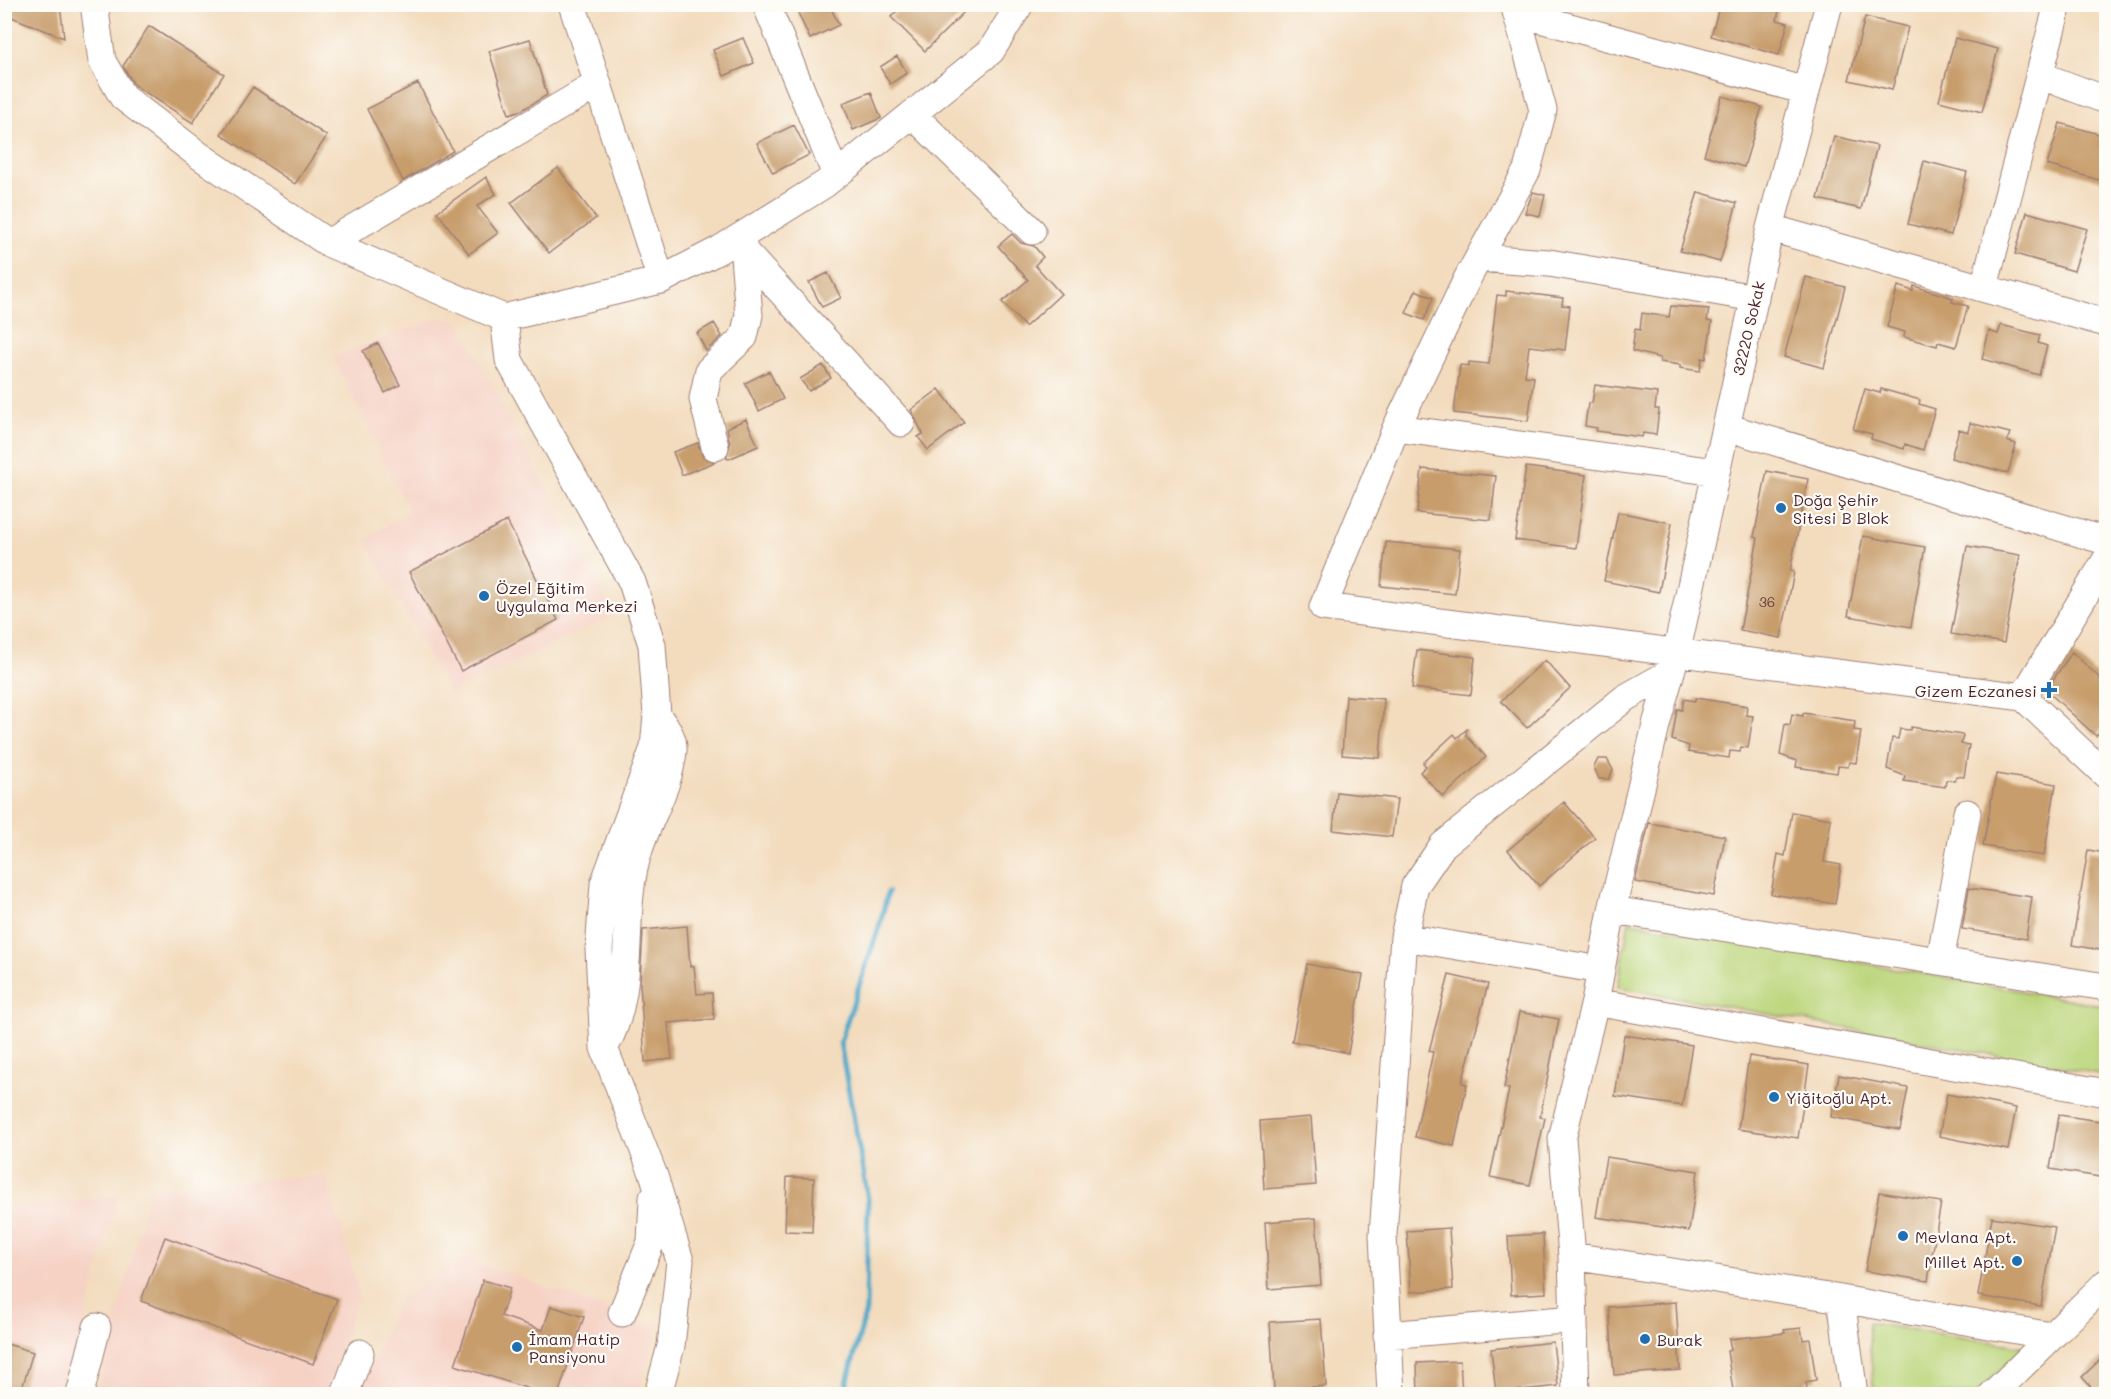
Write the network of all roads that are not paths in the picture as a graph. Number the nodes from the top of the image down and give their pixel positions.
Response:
1 (94, 4) edge
2 (572, 4) edge
3 (766, 4) edge
4 (1020, 4) edge
5 (1829, 4) edge
6 (2058, 4) edge
7 (1516, 9) edge
8 (2039, 75) junction
9 (596, 86) junction
10 (1806, 91) junction
11 (2106, 100) edge
12 (912, 114) junction
13 (836, 175) junction
14 (1770, 228) junction
15 (1032, 231) dead end
16 (328, 243) junction
17 (743, 243) junction
18 (1480, 258) junction
19 (661, 280) junction
20 (1984, 287) junction
21 (1755, 298) junction
22 (504, 318) junction
23 (2106, 323) edge
24 (901, 423) dead end
25 (1726, 426) junction
26 (1396, 428) junction
27 (715, 447) dead end
28 (1716, 471) junction
29 (2106, 541) edge
30 (2106, 560) edge
31 (1673, 663) junction
32 (2022, 697) junction
33 (2106, 775) edge
34 (1967, 813) dead end
35 (1612, 910) junction
36 (1404, 937) junction
37 (1940, 961) junction
38 (1601, 970) junction
39 (2106, 987) edge
40 (1595, 1002) junction
41 (2106, 1093) edge
42 (654, 1176) junction
43 (1572, 1256) junction
44 (2106, 1283) edge
45 (1841, 1299) junction
46 (622, 1313) dead end
47 (1574, 1319) junction
48 (97, 1327) dead end
49 (1388, 1335) junction
50 (2051, 1336) junction
51 (360, 1353) dead end
52 (80, 1395) edge
53 (345, 1395) edge
54 (658, 1395) edge
55 (1391, 1395) edge
56 (1576, 1395) edge
57 (1854, 1395) edge
58 (1993, 1395) edge

1 - 16 street
2 - 9 street
3 - 13 street
4 - 12 street
5 - 10 street, 32220 Sokak
6 - 8 street
7 - 10 street
7 - 18 street
8 - 11 street
8 - 20 street
9 - 16 street
9 - 19 street
10 - 14 street, 32220 Sokak
12 - 13 street
12 - 15 street
13 - 17 street
14 - 20 street
14 - 21 street, 32220 Sokak
16 - 22 street
17 - 19 street
17 - 24 street
17 - 27 street
18 - 21 street
18 - 26 street
19 - 22 street
20 - 23 street
21 - 25 street, 32220 Sokak
22 - 42 street
25 - 28 street, 32220 Sokak
25 - 29 street
26 - 28 street
26 - 31 street
28 - 31 street, 32220 Sokak
30 - 32 street
31 - 32 street
31 - 35 street, 32220 Sokak
31 - 36 street
32 - 33 street
34 - 37 street
35 - 37 street
35 - 38 street, 32220 Sokak
36 - 38 street
36 - 49 street
37 - 39 street
38 - 40 street, 32220 Sokak
40 - 41 street
40 - 43 street, 32220 Sokak
42 - 46 street
42 - 54 street
43 - 45 street
43 - 47 street, 32220 Sokak
44 - 50 street
45 - 50 street
45 - 57 street
47 - 49 street
47 - 56 street, 32220 Sokak
48 - 52 street
49 - 55 street
50 - 58 street
51 - 53 street

